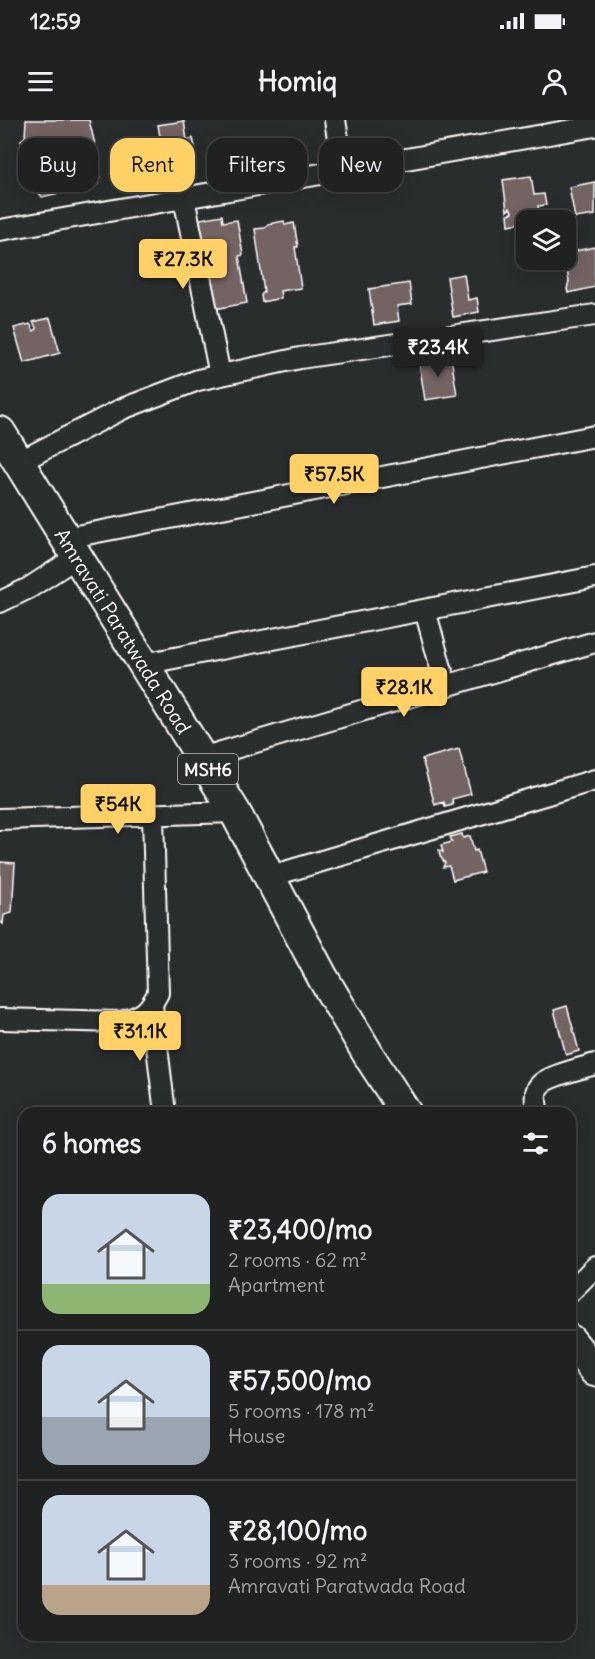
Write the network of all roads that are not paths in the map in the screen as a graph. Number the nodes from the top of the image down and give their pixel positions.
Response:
1 (335, 120) edge
2 (595, 126) edge
3 (338, 138) edge
4 (403, 160) edge
5 (319, 174) edge
6 (184, 198) junction
7 (0, 230) edge
8 (595, 315) edge
9 (220, 375) junction
10 (0, 432) edge
11 (595, 436) edge
12 (19, 462) junction
13 (71, 547) junction
14 (595, 577) edge
15 (0, 602) edge
16 (425, 610) junction
17 (595, 642) edge
18 (143, 664) junction
19 (446, 686) junction
20 (201, 758) junction
21 (595, 780) edge
22 (235, 812) junction
23 (153, 816) junction
24 (0, 819) edge
25 (268, 877) junction
26 (152, 1005) junction
27 (0, 1019) edge
28 (595, 1064) edge
29 (164, 1107) edge
30 (402, 1107) edge
31 (537, 1107) edge
32 (595, 1267) edge
33 (576, 1286) edge
34 (576, 1347) edge
35 (595, 1371) edge

1 - 3 street
2 - 4 street
5 - 6 street
6 - 7 street
6 - 9 street
8 - 9 street
9 - 12 street
10 - 12 main road, Amravati Paratwada Road / MSH6
11 - 13 street
12 - 13 main road, Amravati Paratwada Road / MSH6
13 - 15 street
13 - 18 main road, Amravati Paratwada Road / MSH6
14 - 16 street
16 - 18 street
16 - 19 street
17 - 19 street
18 - 20 main road, Amravati Paratwada Road / MSH6
19 - 20 street
20 - 22 main road, Amravati Paratwada Road / MSH6
21 - 25 street
22 - 23 street
22 - 25 main road, Amravati Paratwada Road / MSH6
23 - 24 street
23 - 26 street
25 - 30 main road, Amravati Paratwada Road / MSH6
26 - 27 street
26 - 29 street
28 - 31 street
32 - 33 street
34 - 35 main road

